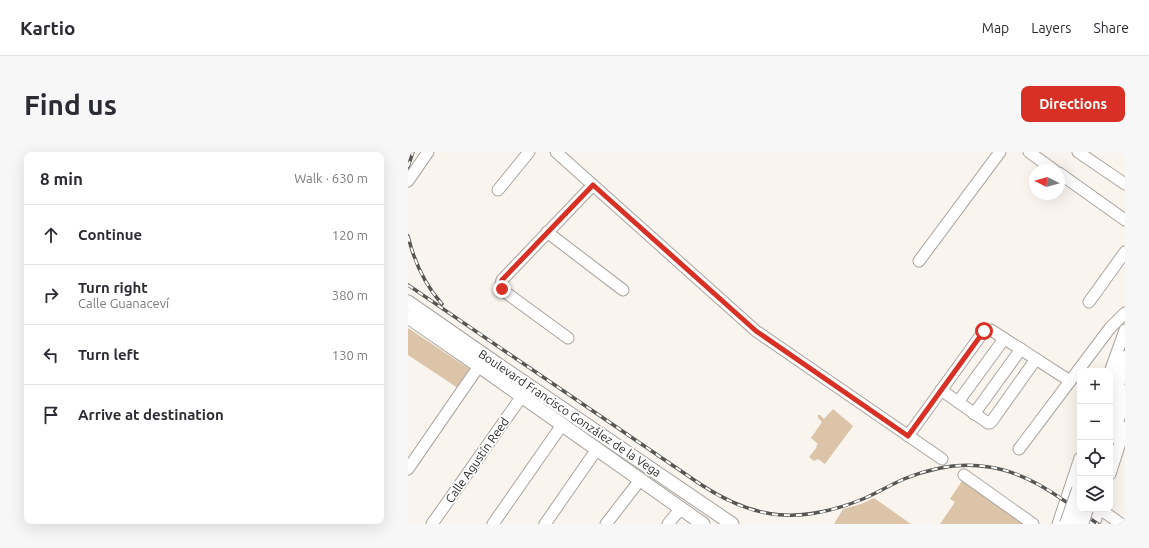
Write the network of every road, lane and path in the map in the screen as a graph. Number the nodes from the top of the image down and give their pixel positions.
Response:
1 (428, 152) edge
2 (530, 152) edge
3 (556, 152) edge
4 (1000, 152) edge
5 (1029, 152) edge
6 (1078, 152) edge
7 (1046, 164) edge
8 (1065, 178) edge
9 (408, 181) edge
10 (1125, 184) edge
11 (593, 185) junction
12 (498, 190) dead end
13 (1125, 220) edge
14 (547, 232) junction
15 (1125, 252) edge
16 (919, 261) dead end
17 (623, 290) dead end
18 (408, 302) edge
19 (1089, 302) dead end
20 (1125, 313) edge
21 (408, 317) edge
22 (1125, 330) edge
23 (568, 338) dead end
24 (1004, 339) junction
25 (1021, 349) junction
26 (1036, 359) junction
27 (1125, 359) edge
28 (479, 366) junction
29 (1111, 368) edge
30 (1070, 381) junction
31 (941, 390) junction
32 (1113, 393) edge
33 (1125, 393) edge
34 (522, 396) junction
35 (958, 402) junction
36 (974, 414) junction
37 (562, 425) junction
38 (1113, 427) edge
39 (1125, 427) edge
40 (908, 436) junction
41 (597, 449) junction
42 (1019, 449) dead end
43 (942, 459) dead end
44 (1113, 465) edge
45 (408, 469) edge
46 (964, 475) dead end
47 (640, 480) junction
48 (1077, 487) edge
49 (1077, 489) edge
50 (681, 508) junction
51 (1084, 512) edge
52 (1098, 512) edge
53 (1103, 512) edge
54 (432, 524) edge
55 (493, 524) edge
56 (544, 524) edge
57 (606, 524) edge
58 (668, 524) edge
59 (703, 524) edge
60 (732, 524) edge
61 (1033, 524) edge
62 (1058, 524) edge
63 (1068, 524) edge
64 (1080, 524) edge
65 (1094, 524) edge
66 (1121, 524) edge

1 - 9 street
2 - 12 street
3 - 11 street
4 - 16 street
5 - 7 street
6 - 10 street
8 - 13 street
11 - 14 street
11 - 40 street
14 - 17 street
14 - 23 street
15 - 19 street
18 - 60 main road, Boulevard Francisco González de la Vega
20 - 30 street
21 - 28 main road, Boulevard Francisco González de la Vega
22 - 29 street
24 - 25 street
24 - 31 street
24 - 35 street
25 - 26 street
25 - 36 street
26 - 30 street
26 - 36 street
27 - 32 highway
28 - 34 main road, Boulevard Francisco González de la Vega
28 - 45 street
30 - 42 street
31 - 35 street
31 - 40 street
33 - 38 highway
34 - 37 main road, Boulevard Francisco González de la Vega
34 - 54 street, Calle Agustín Reed
35 - 36 street
37 - 41 main road, Boulevard Francisco González de la Vega
37 - 55 street
39 - 44 street
40 - 43 street
41 - 47 main road, Boulevard Francisco González de la Vega
41 - 56 street
46 - 61 street
47 - 50 main road, Boulevard Francisco González de la Vega
47 - 57 street
48 - 62 street
49 - 63 highway, bridge
50 - 58 street
50 - 59 main road, Boulevard Francisco González de la Vega
51 - 64 highway, bridge
52 - 65 street
53 - 66 street

